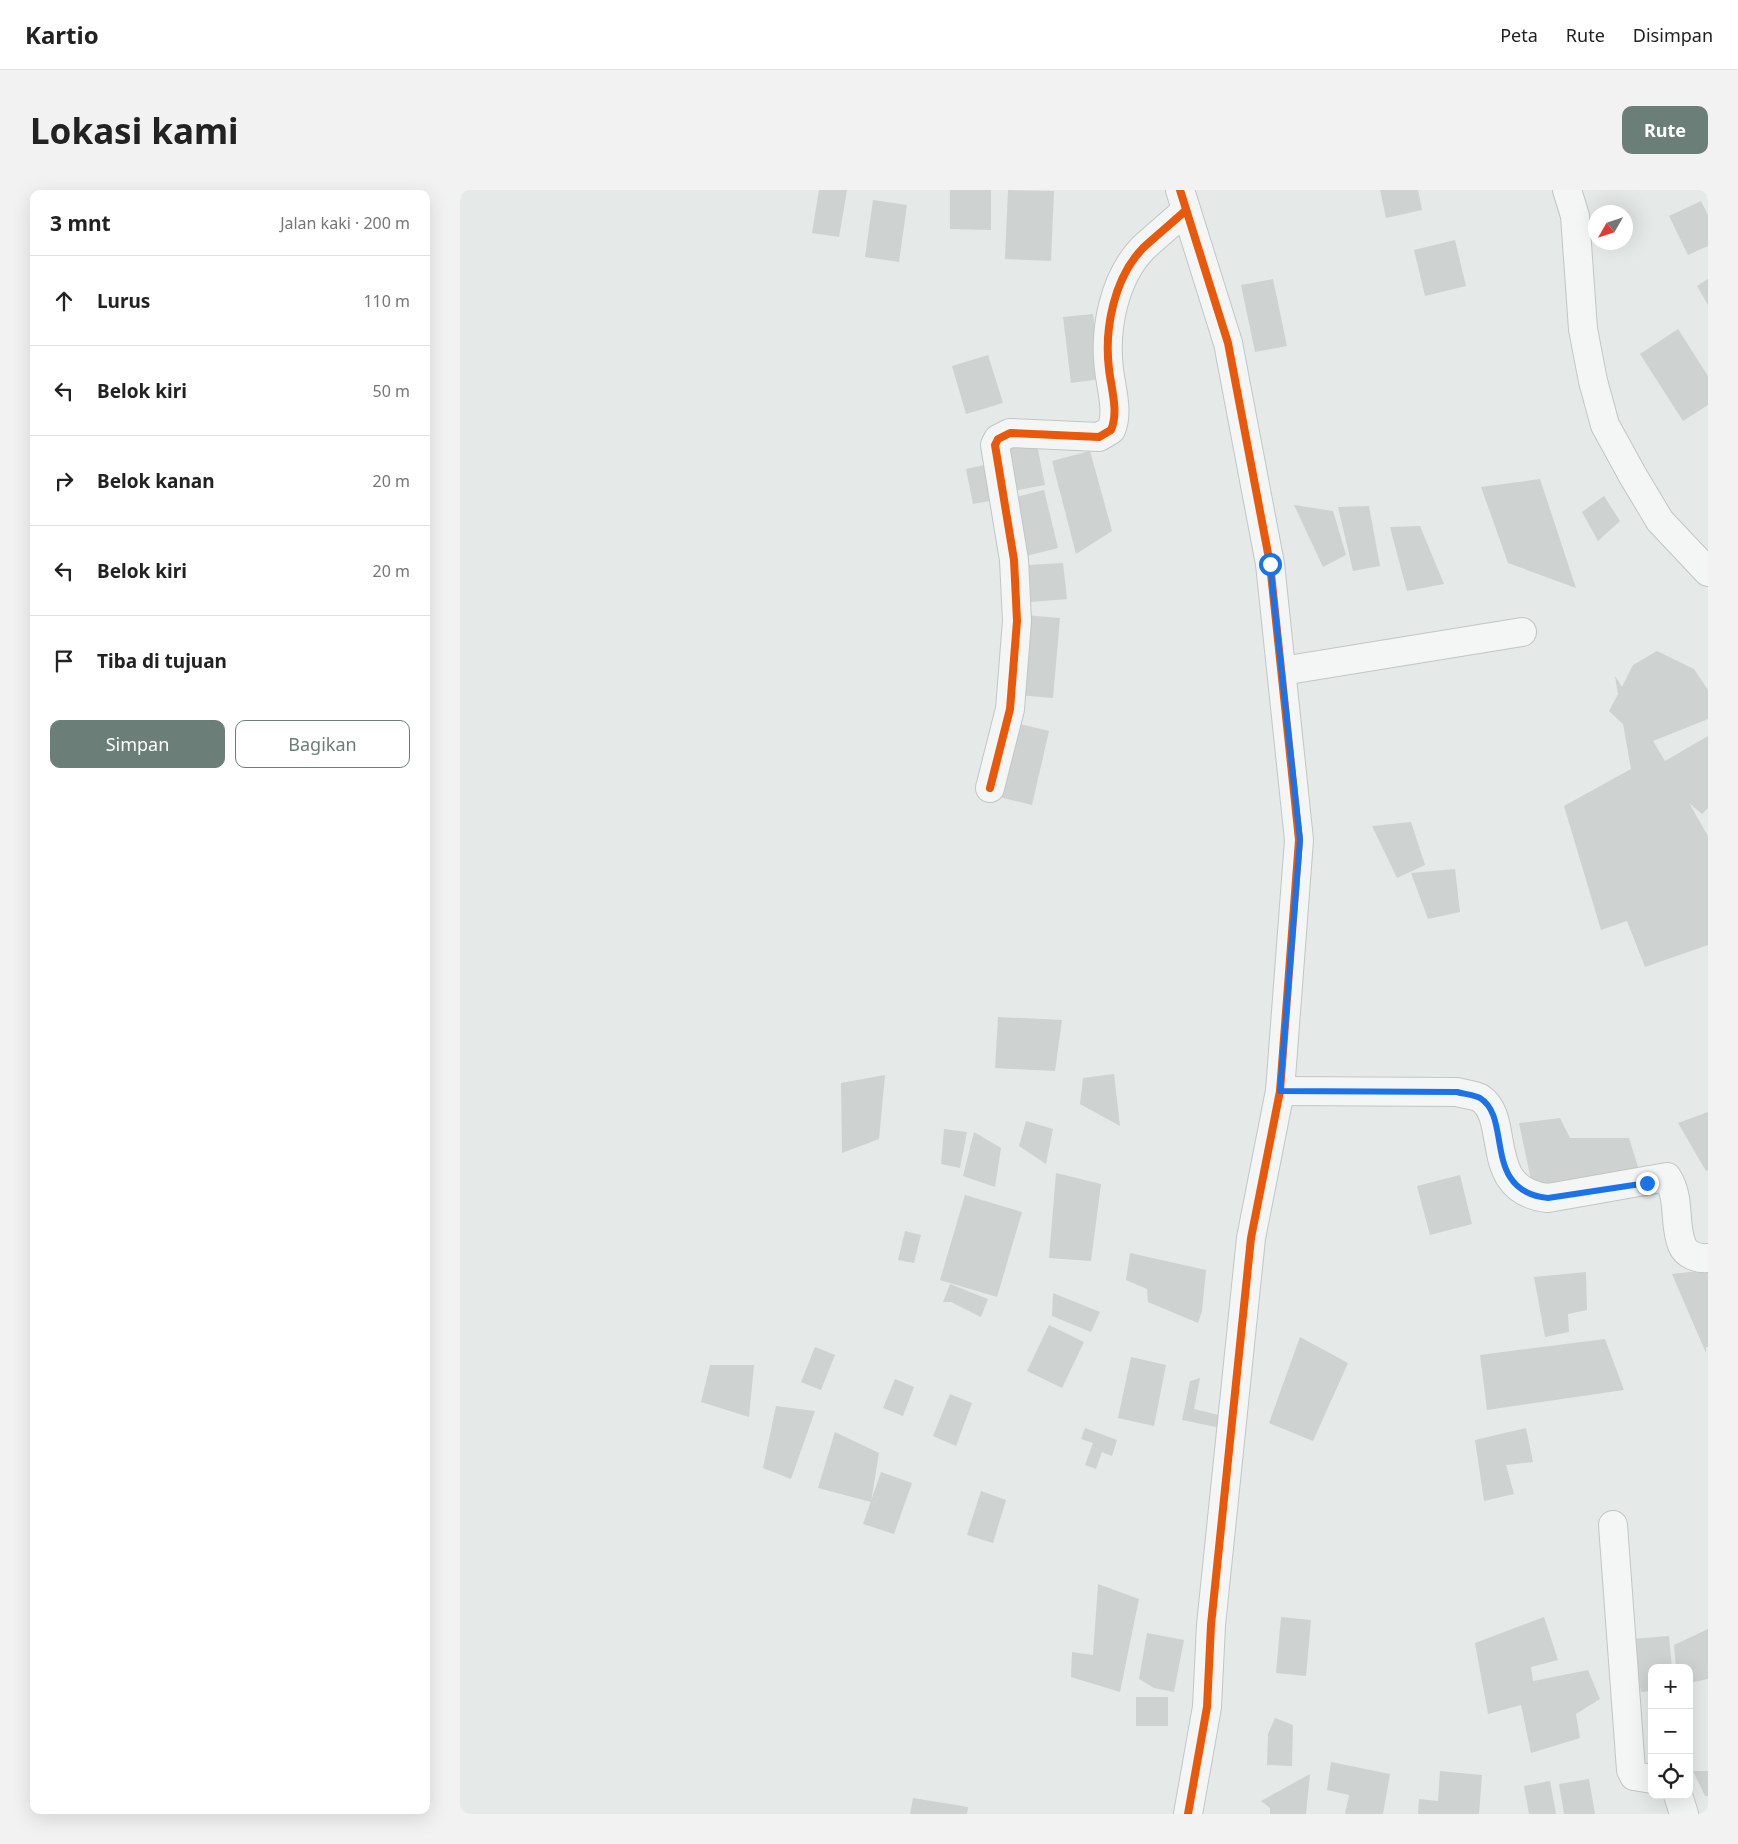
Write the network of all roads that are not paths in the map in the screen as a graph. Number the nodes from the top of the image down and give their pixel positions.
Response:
1 (1567, 190) edge
2 (1183, 200) edge
3 (1708, 572) edge
4 (1522, 632) dead end
5 (1282, 671) junction
6 (990, 788) dead end
7 (1280, 1091) junction
8 (1708, 1258) edge
9 (1613, 1525) dead end
10 (1648, 1778) edge
11 (1679, 1799) edge
12 (1188, 1814) edge
13 (1684, 1814) edge

1 - 3 street
2 - 5 street
2 - 6 street
4 - 5 street
5 - 7 street
7 - 8 street
7 - 12 street
9 - 10 street
11 - 13 street

